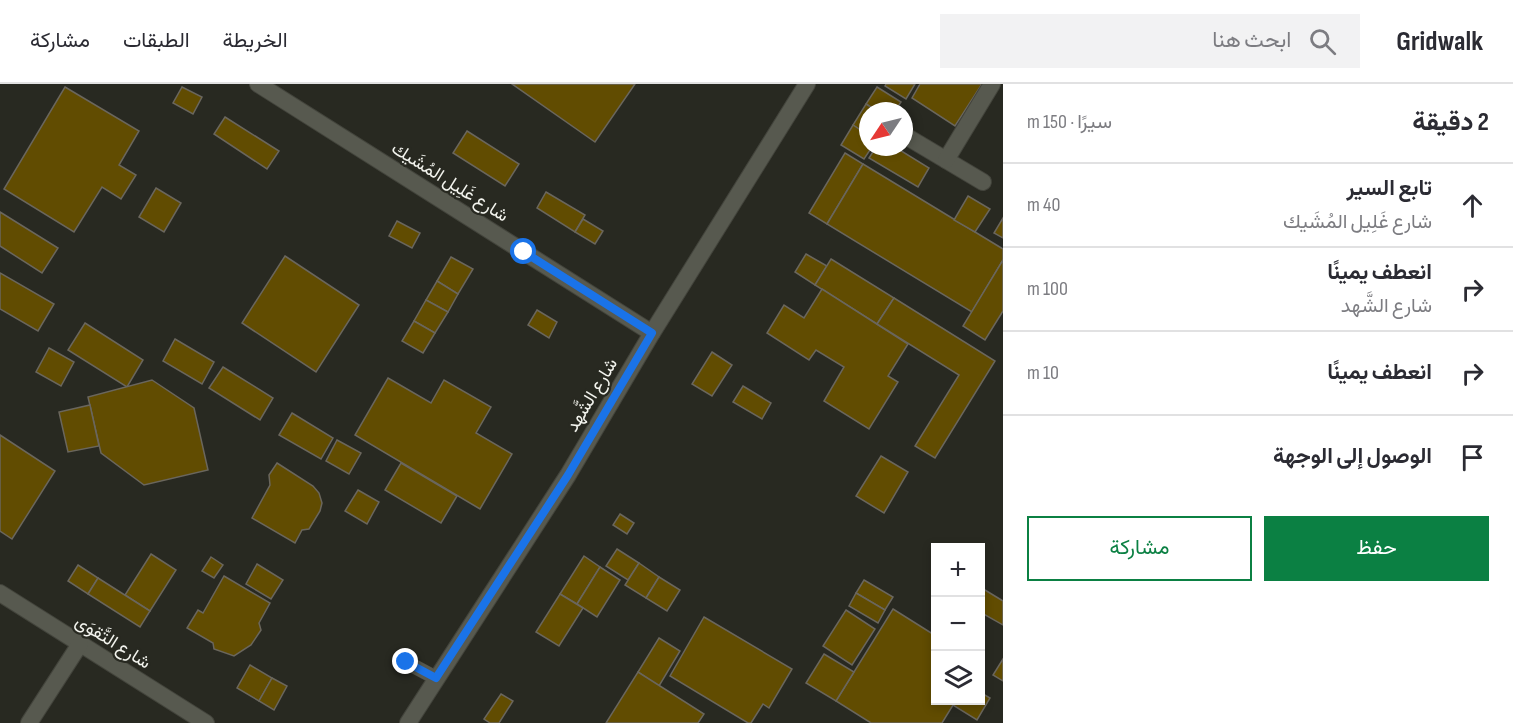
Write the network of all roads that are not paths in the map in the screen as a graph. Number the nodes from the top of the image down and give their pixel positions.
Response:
1 (258, 84) edge
2 (807, 84) edge
3 (992, 84) edge
4 (913, 140) edge
5 (946, 160) junction
6 (983, 182) dead end
7 (652, 333) junction
8 (0, 593) edge
9 (80, 644) junction
10 (406, 662) dead end
11 (436, 678) junction
12 (29, 723) edge
13 (206, 723) edge
14 (408, 723) edge

1 - 7 street, شارع غَلِيل المُشَيك
2 - 7 street, شارع الشَّهد
3 - 5 street
4 - 5 street
5 - 6 street
7 - 11 street, شارع الشَّهد
8 - 9 street, شارع التَّقوَى
9 - 12 street
9 - 13 street, شارع التَّقوَى
10 - 11 lane
11 - 14 street, شارع الشَّهد

